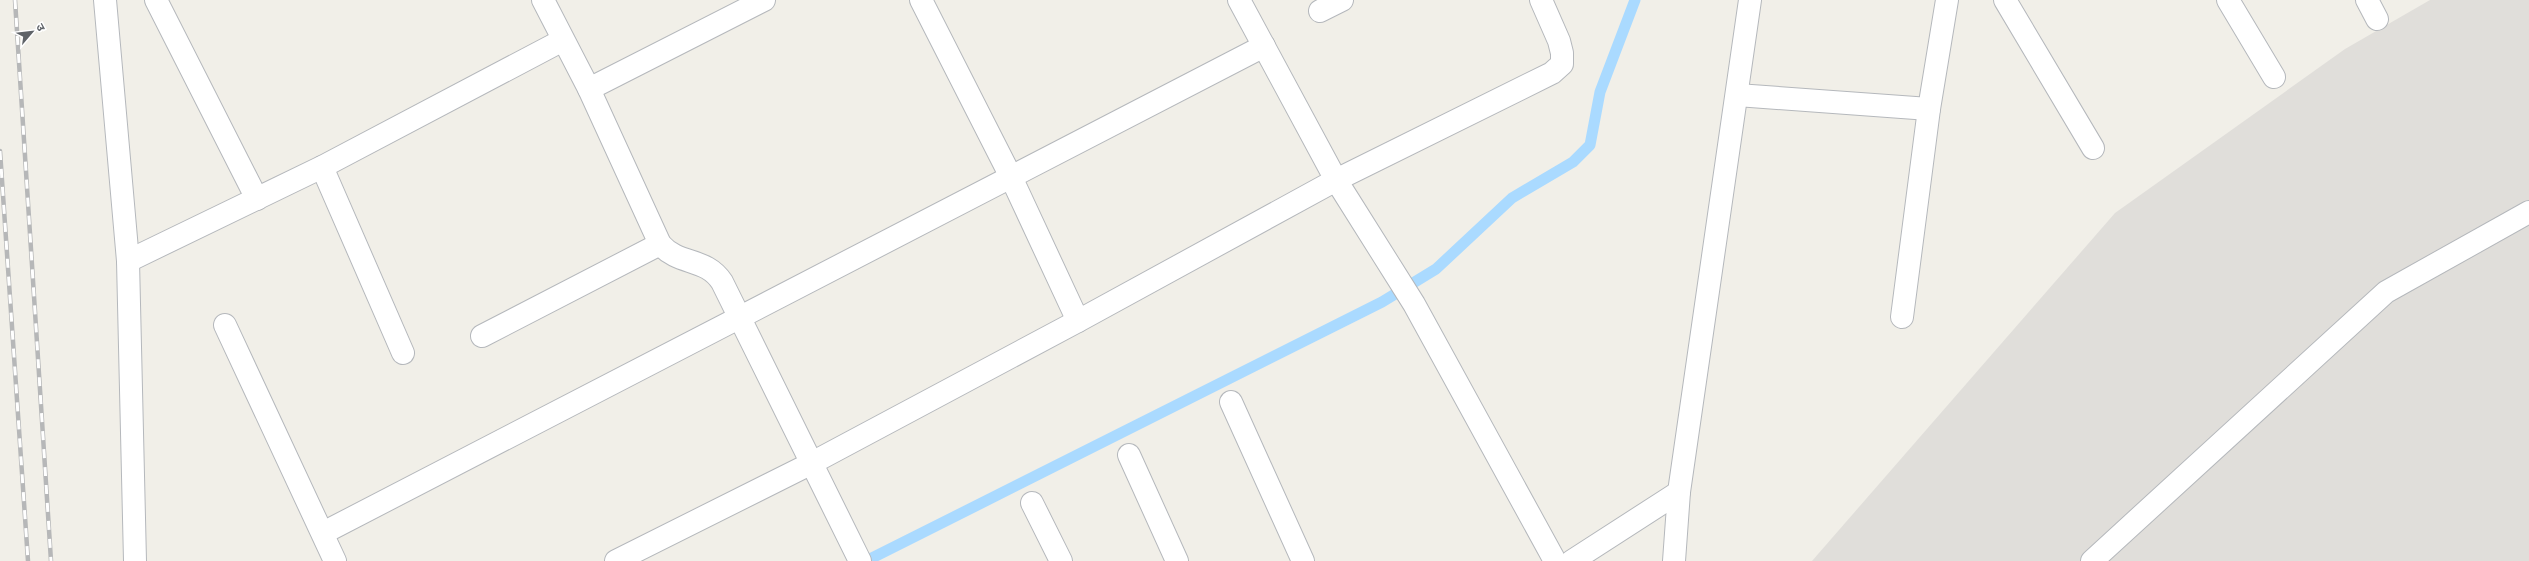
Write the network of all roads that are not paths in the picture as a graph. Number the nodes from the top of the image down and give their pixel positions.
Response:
1 (105, 0) edge
2 (156, 0) edge
3 (543, 0) edge
4 (764, 0) edge
5 (921, 0) edge
6 (1239, 0) edge
7 (1342, 0) edge
8 (1541, 0) edge
9 (1750, 0) edge
10 (1947, 0) edge
11 (2005, 0) edge
12 (2228, 0) edge
13 (2367, 0) edge
14 (1320, 11) dead end
15 (2377, 19) dead end
16 (563, 40) junction
17 (1264, 46) junction
18 (2274, 76) dead end
19 (589, 89) junction
20 (1737, 95) junction
21 (1929, 109) junction
22 (2093, 148) dead end
23 (322, 167) junction
24 (1011, 177) junction
25 (1336, 180) junction
26 (257, 199) junction
27 (2529, 212) edge
28 (660, 244) junction
29 (128, 261) junction
30 (1902, 317) dead end
31 (739, 319) junction
32 (1078, 321) junction
33 (225, 324) dead end
34 (482, 336) dead end
35 (403, 353) dead end
36 (1231, 402) dead end
37 (1129, 455) dead end
38 (810, 464) junction
39 (1679, 492) junction
40 (1032, 502) dead end
41 (323, 533) junction
42 (135, 561) edge
43 (335, 561) edge
44 (616, 561) edge
45 (860, 561) edge
46 (1061, 561) edge
47 (1177, 561) edge
48 (1303, 561) edge
49 (1555, 561) edge
50 (1572, 561) edge
51 (1674, 561) edge
52 (2092, 561) edge

1 - 29 street
2 - 26 street
3 - 16 street
4 - 19 street
5 - 24 street
6 - 17 street
7 - 14 street
8 - 25 street
9 - 20 street
10 - 21 street
11 - 22 street
12 - 18 street
13 - 15 street
16 - 19 street
16 - 23 street
17 - 24 street
17 - 25 street
19 - 28 street
20 - 21 street
20 - 39 street
21 - 30 street
23 - 26 street
23 - 35 street
24 - 31 street
24 - 32 street
25 - 32 street
25 - 49 street
26 - 29 street
27 - 52 street
28 - 31 street
28 - 34 street
29 - 42 street
31 - 38 street
31 - 41 street
32 - 38 street
33 - 41 street
36 - 48 street
37 - 47 street
38 - 44 street
38 - 45 street
39 - 50 street
39 - 51 street
40 - 46 street
41 - 43 street

